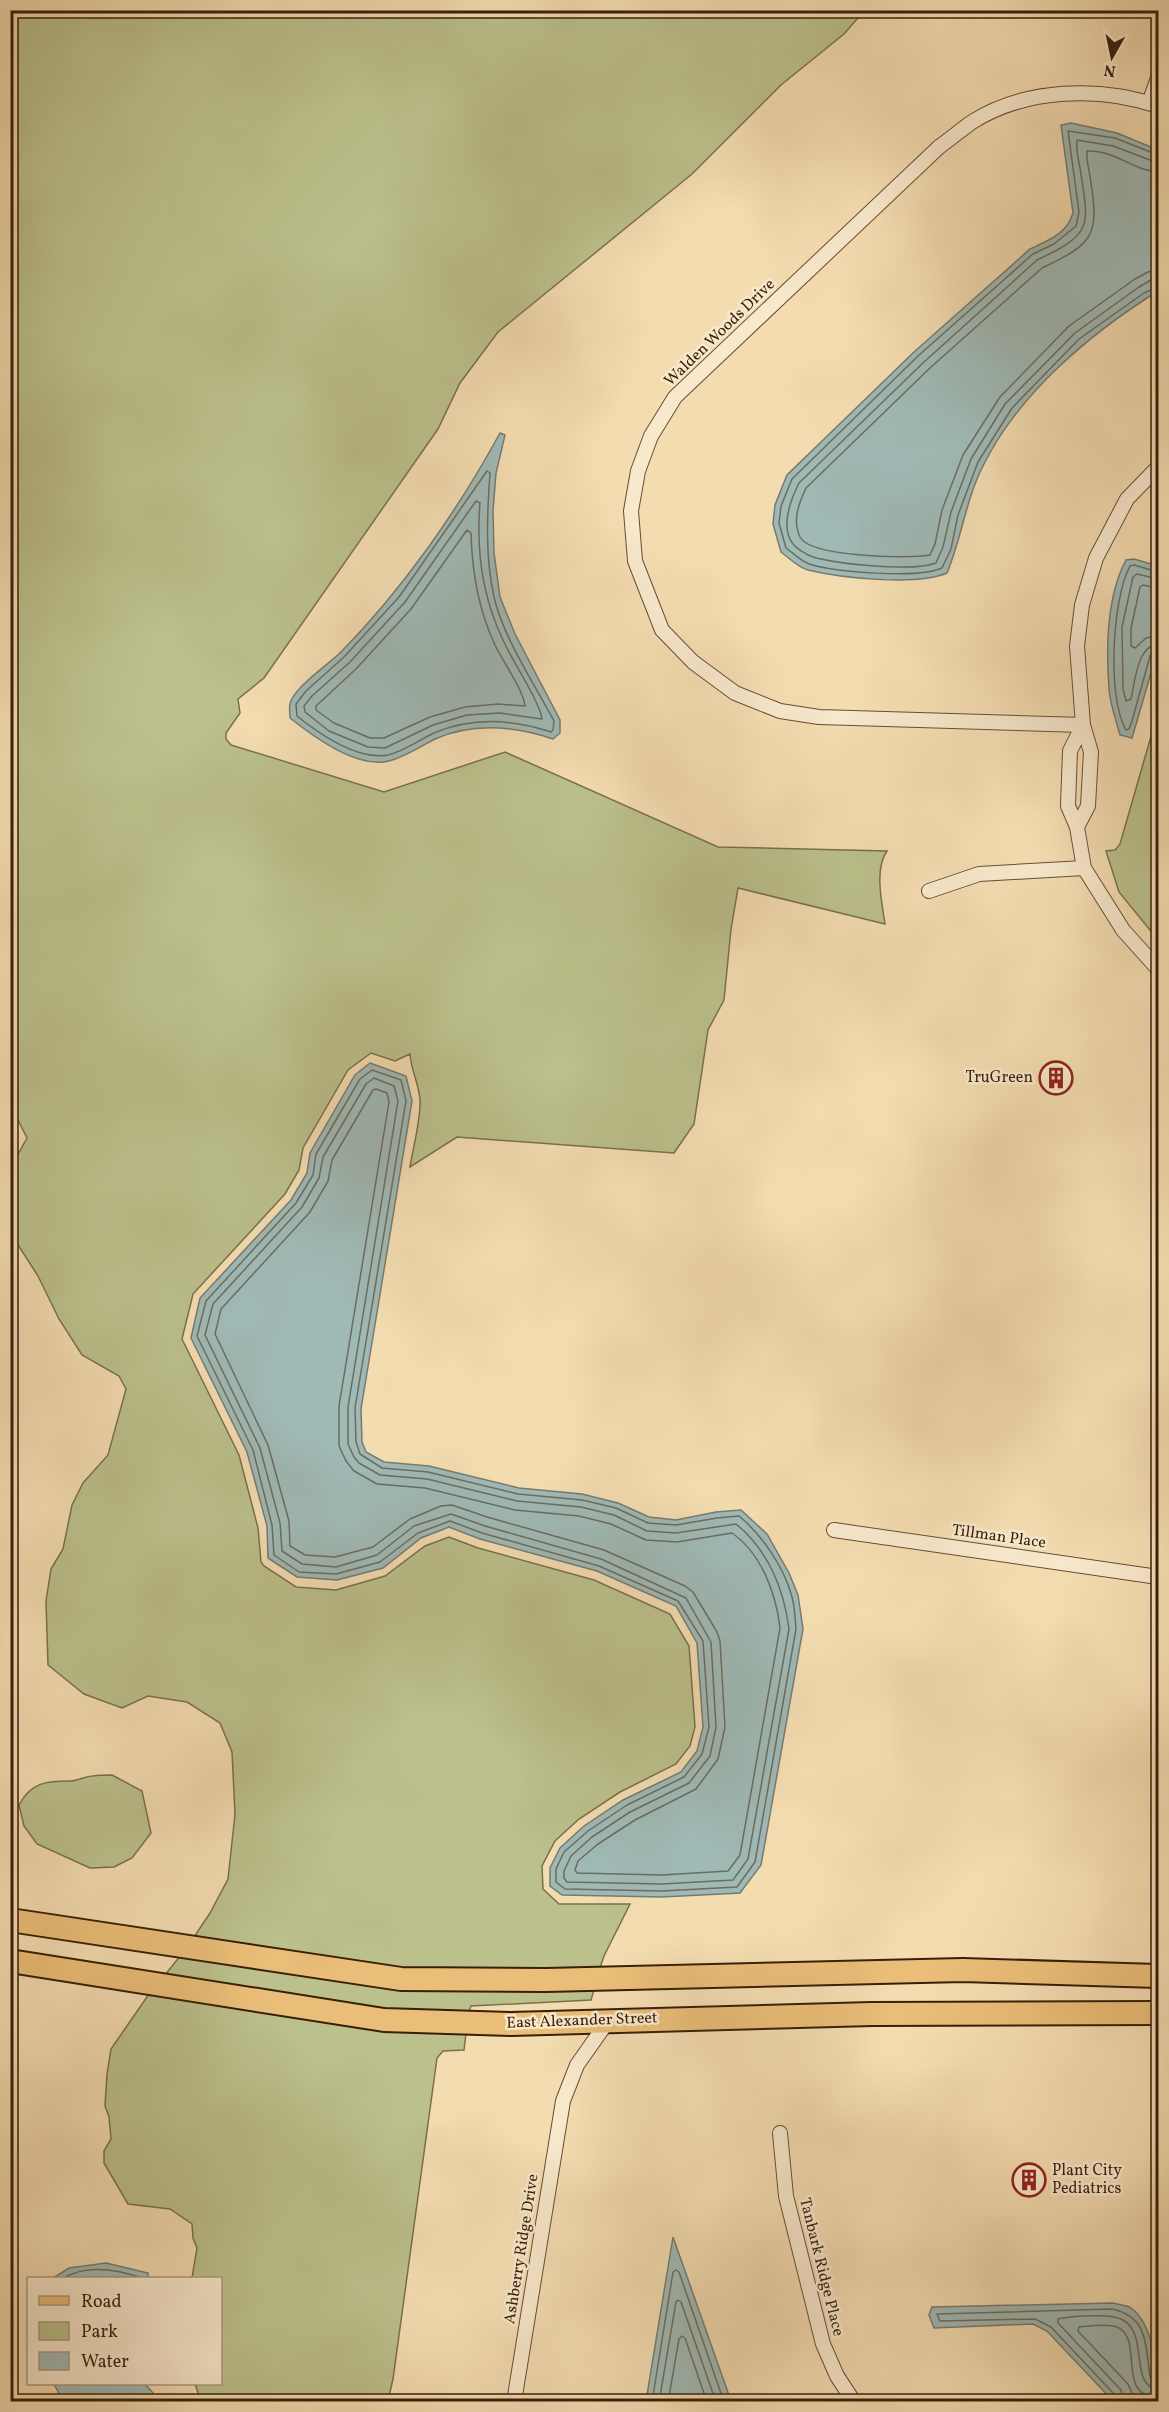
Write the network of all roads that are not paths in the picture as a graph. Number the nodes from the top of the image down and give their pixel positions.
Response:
1 (1158, 78) edge
2 (1154, 105) edge
3 (1158, 467) edge
4 (1083, 726) junction
5 (1077, 827) junction
6 (1084, 868) junction
7 (928, 891) dead end
8 (1158, 969) edge
9 (834, 1530) dead end
10 (1158, 1577) edge
11 (10, 1920) edge
12 (10, 1961) edge
13 (1158, 1976) edge
14 (1158, 2013) edge
15 (608, 2021) junction
16 (780, 2133) dead end
17 (514, 2402) edge
18 (854, 2402) edge

1 - 2 street
2 - 4 street, Walden Woods Drive
3 - 4 street
4 - 5 street
4 - 5 street
5 - 6 street
6 - 7 street
6 - 8 street
9 - 10 street, Tillman Place
11 - 13 main road
12 - 15 main road, East Alexander Street
14 - 15 main road, East Alexander Street
15 - 17 street, Ashberry Ridge Drive
16 - 18 street, Tanbark Ridge Place

